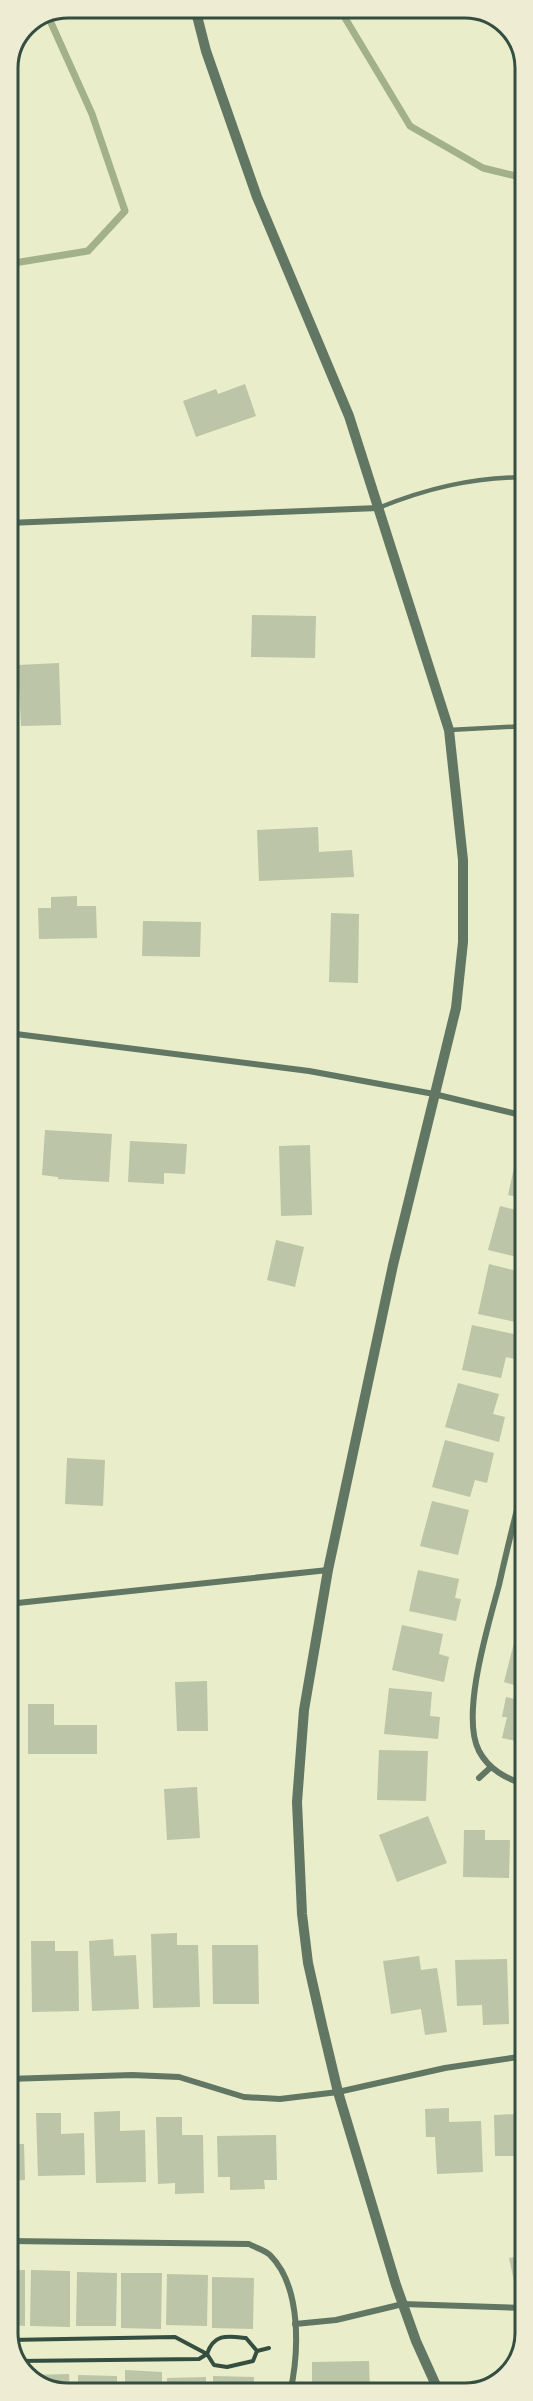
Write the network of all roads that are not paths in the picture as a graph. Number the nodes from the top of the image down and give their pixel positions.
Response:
1 (198, 18) edge
2 (515, 477) edge
3 (378, 508) junction
4 (18, 523) edge
5 (515, 727) edge
6 (449, 730) junction
7 (18, 1034) edge
8 (434, 1094) junction
9 (515, 1114) edge
10 (515, 1519) edge
11 (328, 1570) junction
12 (18, 1603) edge
13 (491, 1767) junction
14 (479, 1778) dead end
15 (515, 1782) edge
16 (515, 2058) edge
17 (18, 2079) edge
18 (338, 2092) junction
19 (18, 2241) edge
20 (403, 2304) junction
21 (515, 2308) edge
22 (295, 2324) junction
23 (292, 2383) edge
24 (435, 2383) edge

1 - 3 street
2 - 3 lane
3 - 4 street
3 - 6 street
5 - 6 lane
6 - 8 street
7 - 8 street
8 - 9 street
8 - 11 street
10 - 13 street
11 - 12 street
11 - 18 street
13 - 14 street
13 - 15 street
16 - 18 street
17 - 18 street
18 - 20 street
19 - 22 street
20 - 21 street
20 - 22 street
20 - 24 street
22 - 23 street

